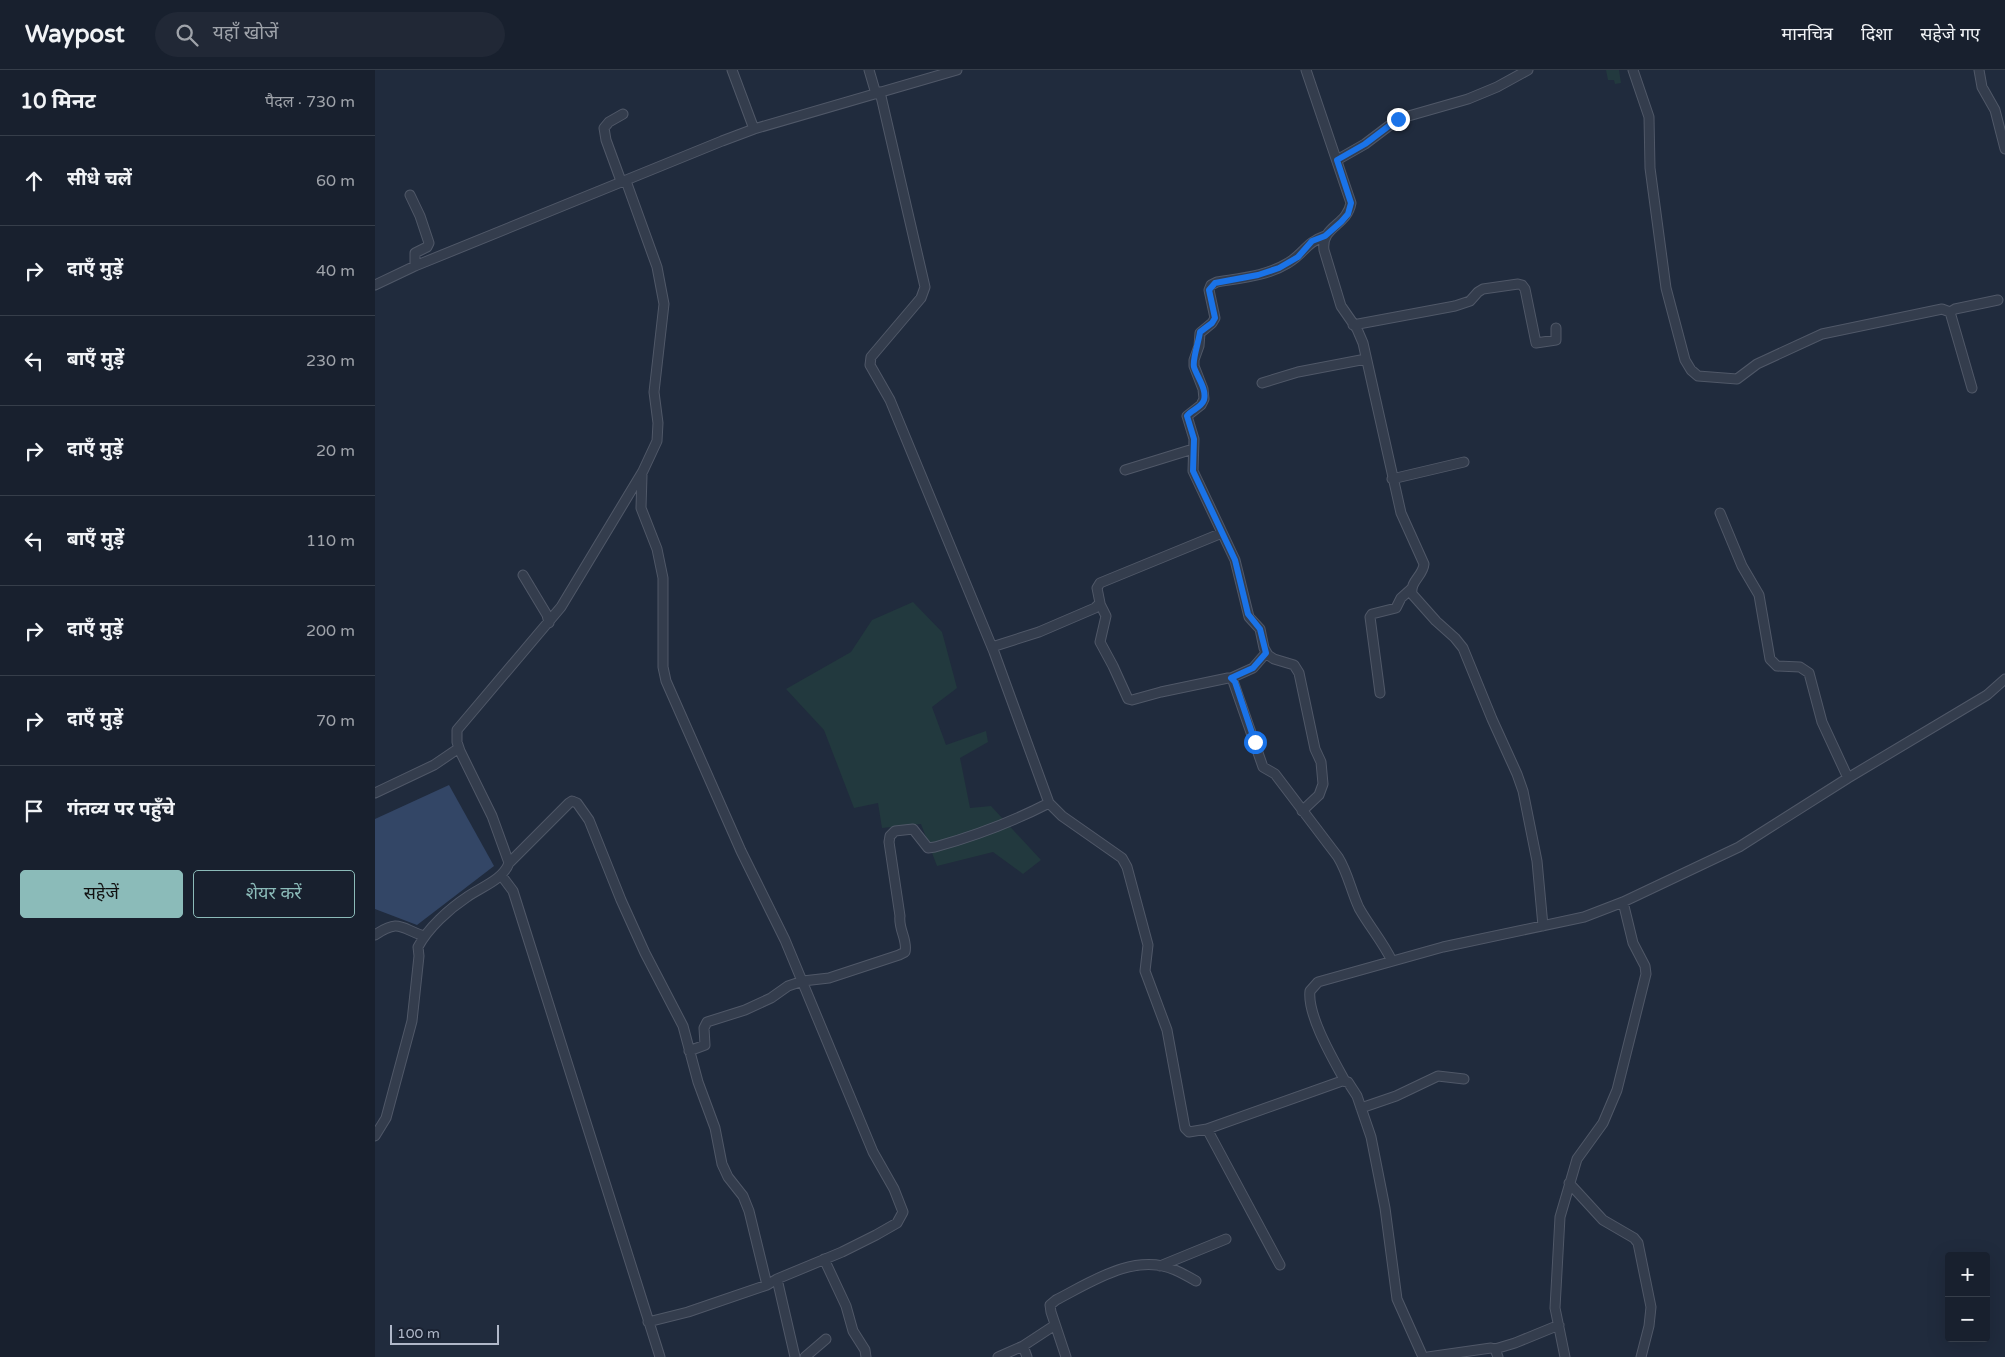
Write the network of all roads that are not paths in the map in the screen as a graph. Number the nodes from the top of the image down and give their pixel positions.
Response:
1 (732, 70) edge
2 (869, 70) edge
3 (957, 70) edge
4 (1306, 70) edge
5 (1528, 70) edge
6 (1633, 70) edge
7 (1979, 70) edge
8 (878, 93) junction
9 (623, 114) dead end
10 (754, 129) junction
11 (2005, 149) edge
12 (1337, 160) junction
13 (624, 181) junction
14 (410, 195) dead end
15 (1325, 236) junction
16 (415, 266) junction
17 (375, 285) edge
18 (1998, 300) dead end
19 (1950, 312) junction
20 (1353, 325) junction
21 (1556, 328) dead end
22 (1366, 358) junction
23 (1262, 383) dead end
24 (1972, 388) dead end
25 (1193, 449) junction
26 (1464, 462) dead end
27 (1125, 470) dead end
28 (643, 471) junction
29 (1392, 479) junction
30 (1721, 513) dead end
31 (1222, 533) junction
32 (523, 575) dead end
33 (1411, 589) junction
34 (1099, 604) junction
35 (549, 623) junction
36 (992, 647) junction
37 (1265, 651) junction
38 (1231, 678) junction
39 (2005, 679) edge
40 (1381, 693) dead end
41 (459, 748) junction
42 (1848, 778) junction
43 (375, 793) edge
44 (1049, 803) junction
45 (1303, 811) junction
46 (509, 863) junction
47 (501, 875) junction
48 (1623, 902) junction
49 (1543, 926) junction
50 (375, 935) edge
51 (424, 936) junction
52 (1391, 961) junction
53 (803, 981) junction
54 (689, 1051) junction
55 (1463, 1079) dead end
56 (1345, 1081) junction
57 (1361, 1108) junction
58 (1207, 1129) junction
59 (375, 1136) edge
60 (1569, 1183) junction
61 (1226, 1239) dead end
62 (824, 1259) junction
63 (1280, 1265) dead end
64 (1160, 1266) junction
65 (777, 1279) junction
66 (1196, 1281) dead end
67 (767, 1285) junction
68 (648, 1322) junction
69 (1055, 1325) junction
70 (1559, 1325) junction
71 (827, 1339) dead end
72 (1023, 1346) junction
73 (1497, 1353) edge
74 (660, 1357) edge
75 (795, 1357) edge
76 (805, 1357) edge
77 (866, 1357) edge
78 (998, 1357) edge
79 (1027, 1357) edge
80 (1066, 1357) edge
81 (1423, 1357) edge
82 (1428, 1357) edge
83 (1565, 1357) edge
84 (1641, 1357) edge

1 - 10 street
2 - 8 street
3 - 8 street
4 - 12 street
5 - 12 street
6 - 19 street
7 - 11 street
8 - 10 street
8 - 36 street
9 - 13 street
10 - 13 street
12 - 15 street
13 - 16 street
13 - 28 street
14 - 16 street
15 - 20 street
15 - 25 street
16 - 17 street
18 - 19 street
19 - 24 street
20 - 21 street
20 - 22 street
22 - 23 street
22 - 29 street
25 - 27 street
25 - 31 street
26 - 29 street
28 - 35 street
28 - 53 street
29 - 33 street
30 - 42 street
31 - 34 street
31 - 37 street
32 - 35 street
33 - 40 street
33 - 49 street
34 - 36 street
34 - 38 street
35 - 41 street
36 - 44 street
37 - 38 street
37 - 45 street
38 - 45 street
39 - 42 street
41 - 43 street
41 - 46 street
42 - 48 street
44 - 53 street
44 - 58 street
45 - 52 street
46 - 47 street
46 - 54 street
47 - 51 street
47 - 68 street
48 - 49 street
48 - 60 street
49 - 52 street
50 - 51 street
51 - 59 street
52 - 56 street
53 - 54 street
53 - 62 street
54 - 67 street
55 - 57 street
56 - 57 street
56 - 58 street
57 - 81 street
58 - 63 street
60 - 70 street
60 - 84 street
61 - 64 street
62 - 65 street
62 - 77 street
64 - 66 street
64 - 69 street
65 - 67 street
65 - 75 street
67 - 68 street
68 - 74 street
69 - 72 street
69 - 80 street
70 - 73 street
70 - 83 street
71 - 76 street
72 - 78 street
72 - 79 street
73 - 82 street

